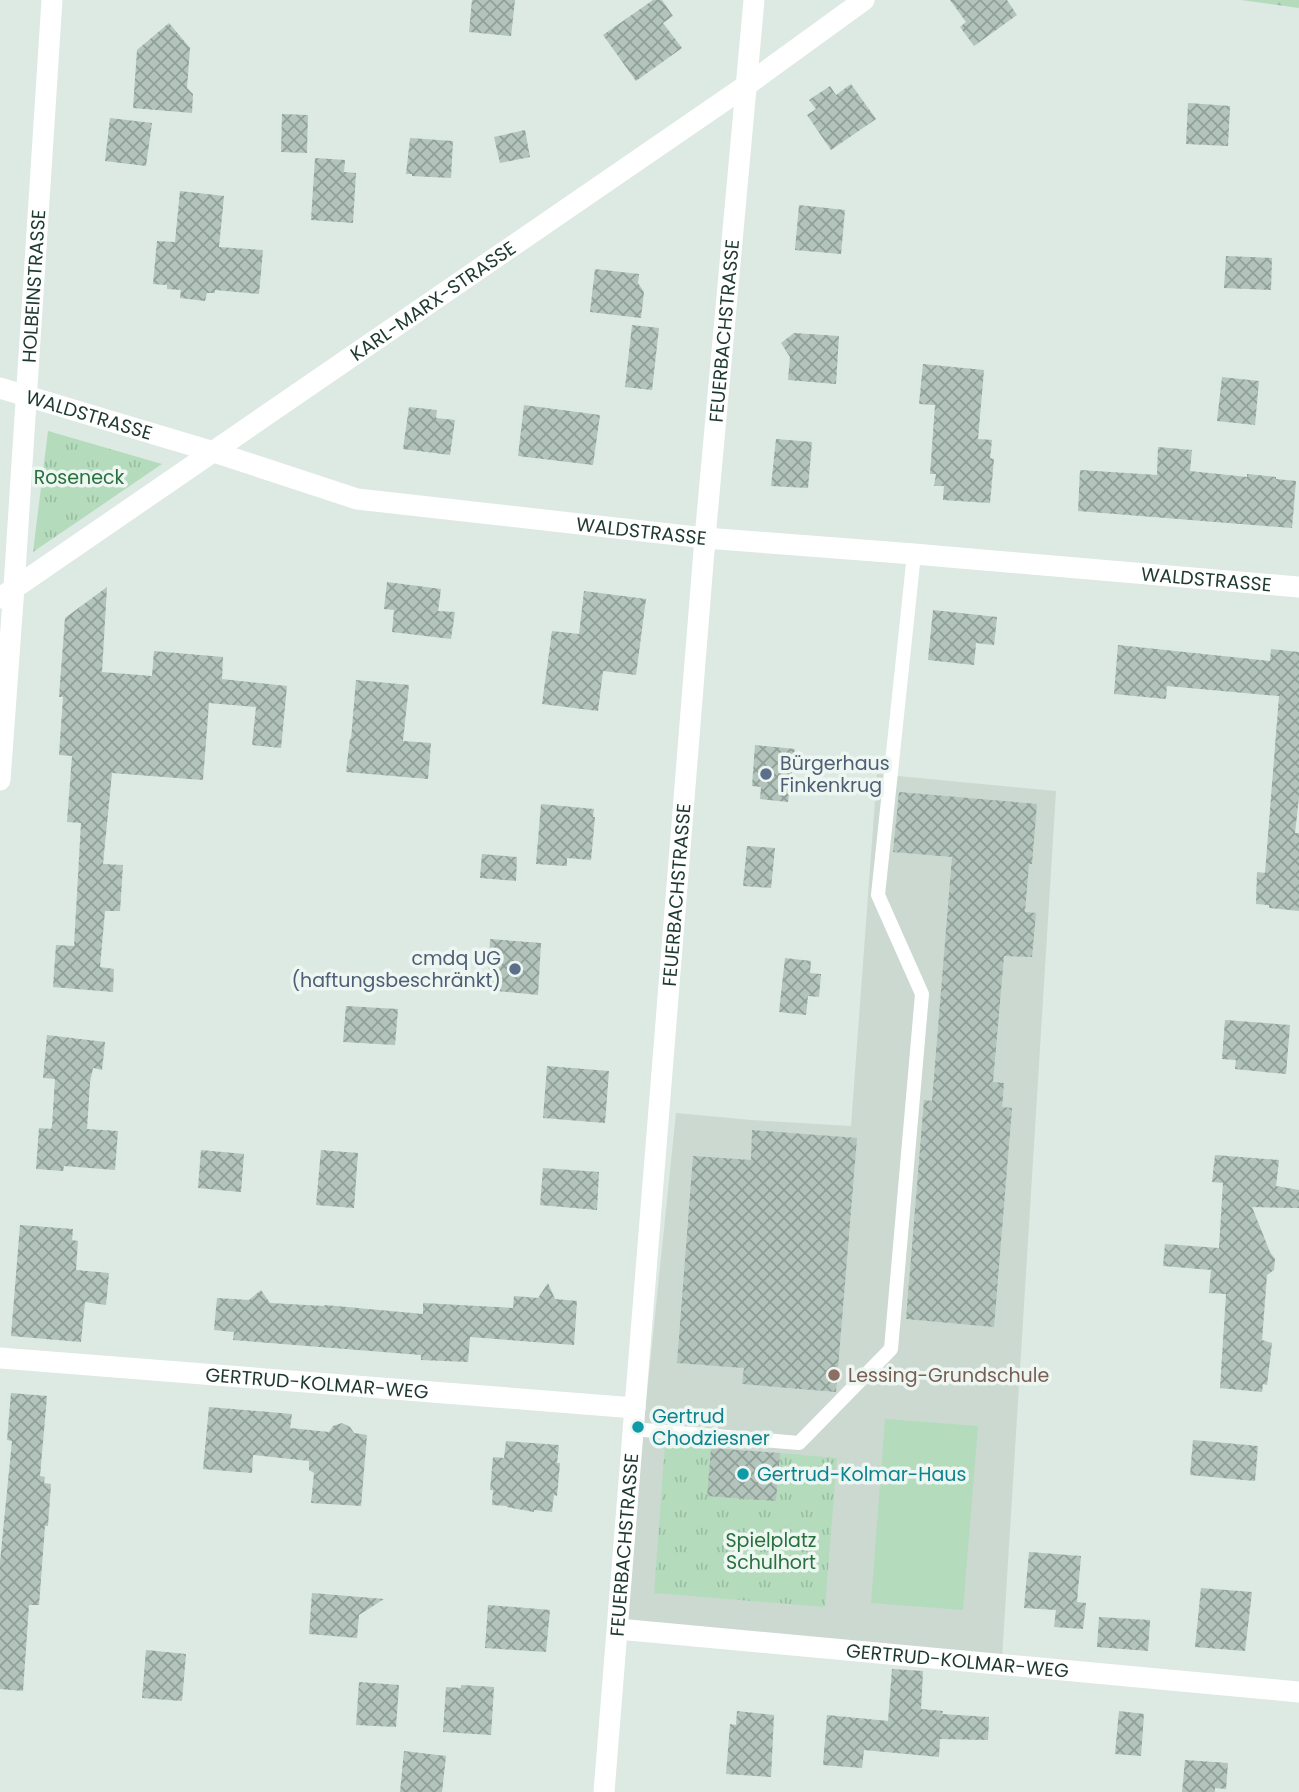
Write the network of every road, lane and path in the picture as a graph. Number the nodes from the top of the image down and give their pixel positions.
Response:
1 (52, 0) edge
2 (754, 0) edge
3 (864, 0) edge
4 (747, 85) junction
5 (0, 388) edge
6 (27, 396) junction
7 (214, 453) junction
8 (705, 538) junction
9 (914, 554) junction
10 (1299, 587) edge
11 (7, 593) edge
12 (0, 780) edge
13 (0, 1358) edge
14 (634, 1418) junction
15 (618, 1629) junction
16 (1299, 1692) edge
17 (604, 1792) edge

1 - 6 street, HOLBEINSTRASSE
2 - 4 street, FEUERBACHSTRASSE
3 - 4 street, KARL-MARX-STRASSE
4 - 7 street, KARL-MARX-STRASSE
4 - 8 street, FEUERBACHSTRASSE
5 - 6 street, WALDSTRASSE
6 - 7 street, WALDSTRASSE
6 - 11 street, HOLBEINSTRASSE
7 - 8 street, WALDSTRASSE
7 - 11 street, KARL-MARX-STRASSE
8 - 9 street, WALDSTRASSE
8 - 14 street, FEUERBACHSTRASSE
9 - 10 street, WALDSTRASSE
9 - 14 lane
11 - 12 street, HOLBEINSTRASSE
13 - 14 street, GERTRUD-KOLMAR-WEG
14 - 15 street, FEUERBACHSTRASSE
15 - 16 street, GERTRUD-KOLMAR-WEG
15 - 17 street, FEUERBACHSTRASSE

